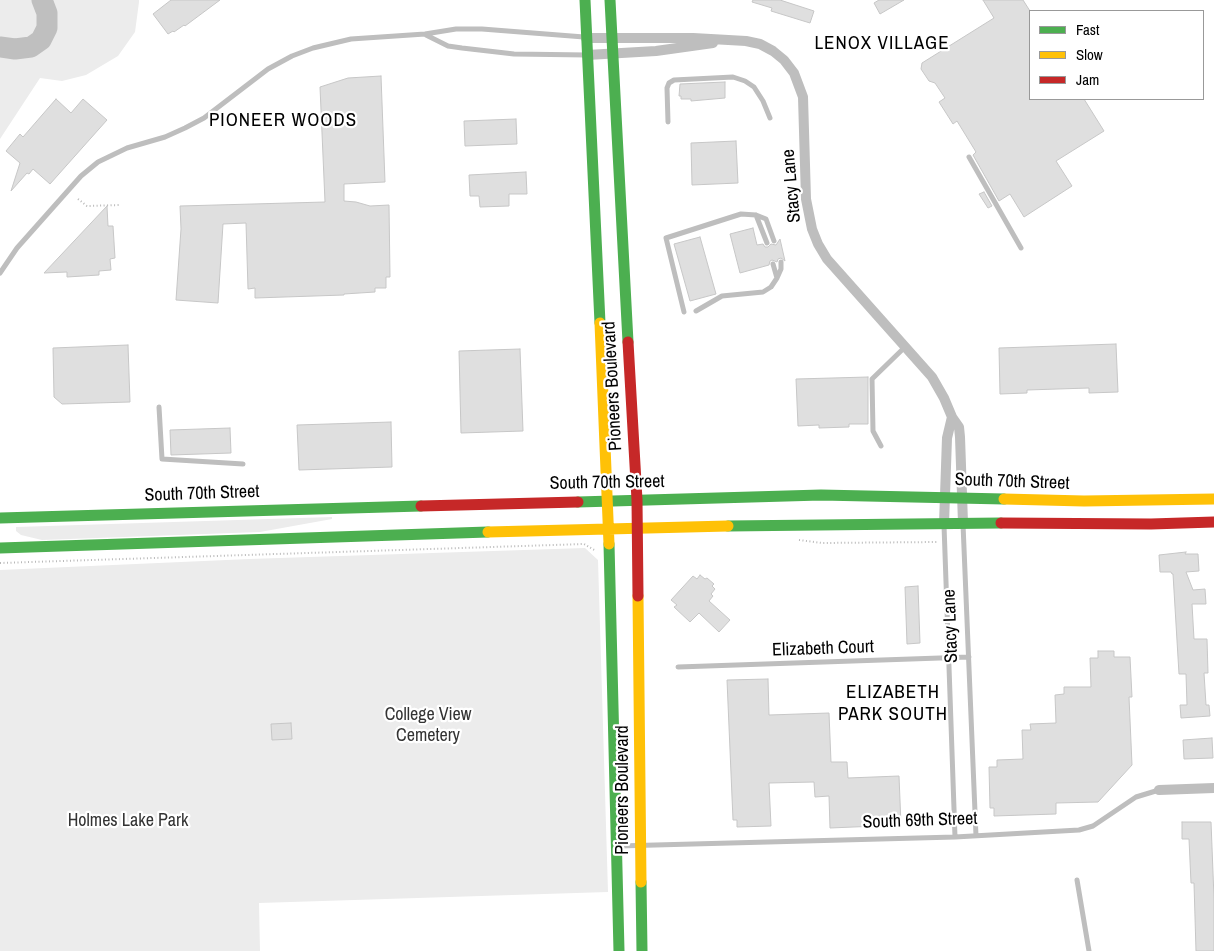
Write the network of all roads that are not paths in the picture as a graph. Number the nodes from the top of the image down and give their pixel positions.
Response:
1 (585, 0) edge
2 (610, 0) edge
3 (425, 34) junction
4 (586, 38) junction
5 (612, 38) junction
6 (729, 41) junction
7 (587, 55) junction
8 (613, 55) junction
9 (770, 118) dead end
10 (668, 122) dead end
11 (969, 156) dead end
12 (756, 215) junction
13 (774, 241) dead end
14 (767, 243) dead end
15 (1021, 248) dead end
16 (781, 262) dead end
17 (774, 264) dead end
18 (0, 273) edge
19 (777, 278) junction
20 (696, 311) dead end
21 (684, 312) dead end
22 (905, 348) junction
23 (159, 407) dead end
24 (952, 417) junction
25 (881, 446) dead end
26 (243, 464) dead end
27 (944, 498) junction
28 (963, 498) junction
29 (1214, 499) edge
30 (608, 500) junction
31 (637, 500) junction
32 (0, 518) edge
33 (1214, 522) edge
34 (963, 523) junction
35 (944, 524) junction
36 (609, 528) junction
37 (637, 528) junction
38 (0, 548) edge
39 (969, 657) junction
40 (949, 658) junction
41 (678, 667) dead end
42 (1214, 788) edge
43 (1159, 790) joint
44 (976, 836) junction
45 (955, 837) junction
46 (617, 846) junction
47 (640, 846) junction
48 (1077, 880) dead end
49 (619, 951) edge
50 (642, 951) edge
51 (1089, 951) edge

1 - 4 main road, Pioneers Boulevard
2 - 5 main road, Pioneers Boulevard
3 - 4 lane
3 - 7 lane
3 - 18 lane
4 - 5 street, Stacy Lane
4 - 7 main road, Pioneers Boulevard
5 - 6 street, Stacy Lane
5 - 8 main road, Pioneers Boulevard
6 - 8 street, Stacy Lane
6 - 22 street, Stacy Lane
7 - 8 street, Stacy Lane
7 - 30 main road, Pioneers Boulevard
8 - 31 main road, Pioneers Boulevard
9 - 10 lane
11 - 15 lane
12 - 13 lane
12 - 14 lane
12 - 21 lane
16 - 19 lane
17 - 19 lane
19 - 20 lane
22 - 24 street, Stacy Lane
22 - 25 lane
23 - 26 lane
24 - 27 street, Stacy Lane
24 - 28 street, Stacy Lane
27 - 28 main road, South 70th Street
27 - 31 main road, South 70th Street
27 - 35 street, Stacy Lane
28 - 29 main road, South 70th Street
28 - 34 street, Stacy Lane
30 - 31 main road, South 70th Street
30 - 32 main road, South 70th Street
30 - 36 main road, Pioneers Boulevard
31 - 37 main road, Pioneers Boulevard
33 - 34 main road
34 - 35 main road
34 - 39 lane, Stacy Lane
35 - 37 main road
35 - 40 lane, Stacy Lane
36 - 37 main road
36 - 38 main road
36 - 46 main road, Pioneers Boulevard
37 - 47 main road, Pioneers Boulevard
39 - 40 lane, Elizabeth Court
39 - 44 lane, Stacy Lane
40 - 41 lane, Elizabeth Court
40 - 45 lane, Stacy Lane
42 - 43 street, South 69th Street
43 - 44 lane, South 69th Street
44 - 45 lane, South 69th Street
45 - 47 lane, South 69th Street
46 - 47 lane, South 69th Street
46 - 49 main road, Pioneers Boulevard
47 - 50 main road, Pioneers Boulevard
48 - 51 lane

